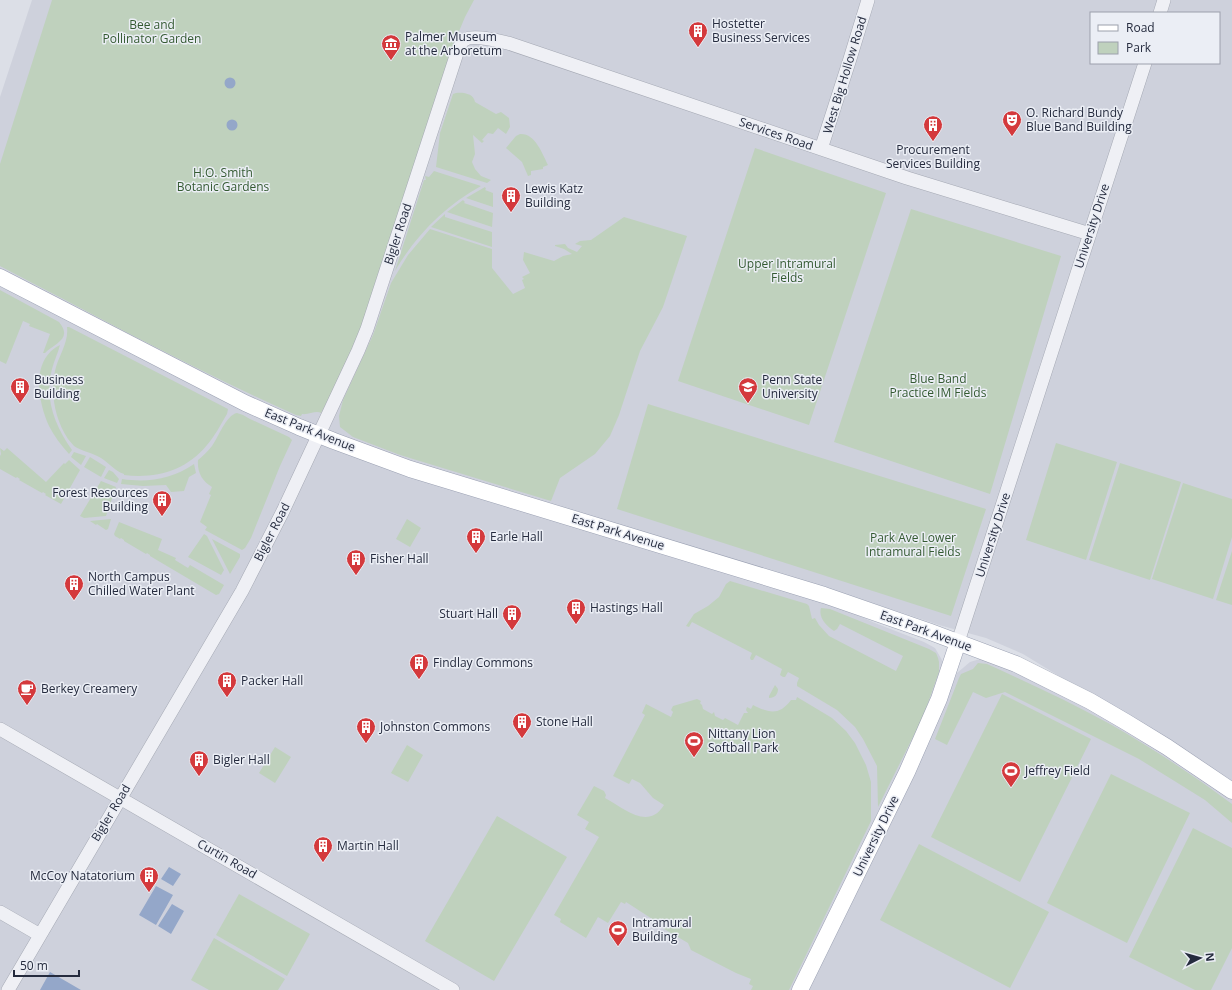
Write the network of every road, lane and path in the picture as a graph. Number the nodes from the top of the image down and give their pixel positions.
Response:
1 (868, 0) edge
2 (1164, 0) edge
3 (1160, 12) edge
4 (463, 40) joint
5 (1144, 64) edge
6 (821, 149) junction
7 (1090, 234) junction
8 (0, 277) edge
9 (318, 434) junction
10 (958, 642) junction
11 (0, 729) edge
12 (1232, 791) edge
13 (121, 798) junction
14 (0, 912) edge
15 (40, 936) junction
16 (8, 990) edge
17 (453, 990) edge
18 (800, 990) edge

1 - 6 street, West Big Hollow Road
2 - 3 street
4 - 6 street, Services Road
4 - 9 street, Bigler Road
5 - 7 street, University Drive
6 - 7 street, Services Road
7 - 10 street, University Drive
8 - 9 main road, East Park Avenue
9 - 10 main road, East Park Avenue
9 - 13 street, Bigler Road
10 - 12 main road, East Park Avenue
10 - 18 main road, University Drive
11 - 13 street, Curtin Road
13 - 15 street, Bigler Road
13 - 17 street, Curtin Road
14 - 15 street
15 - 16 street, Bigler Road

